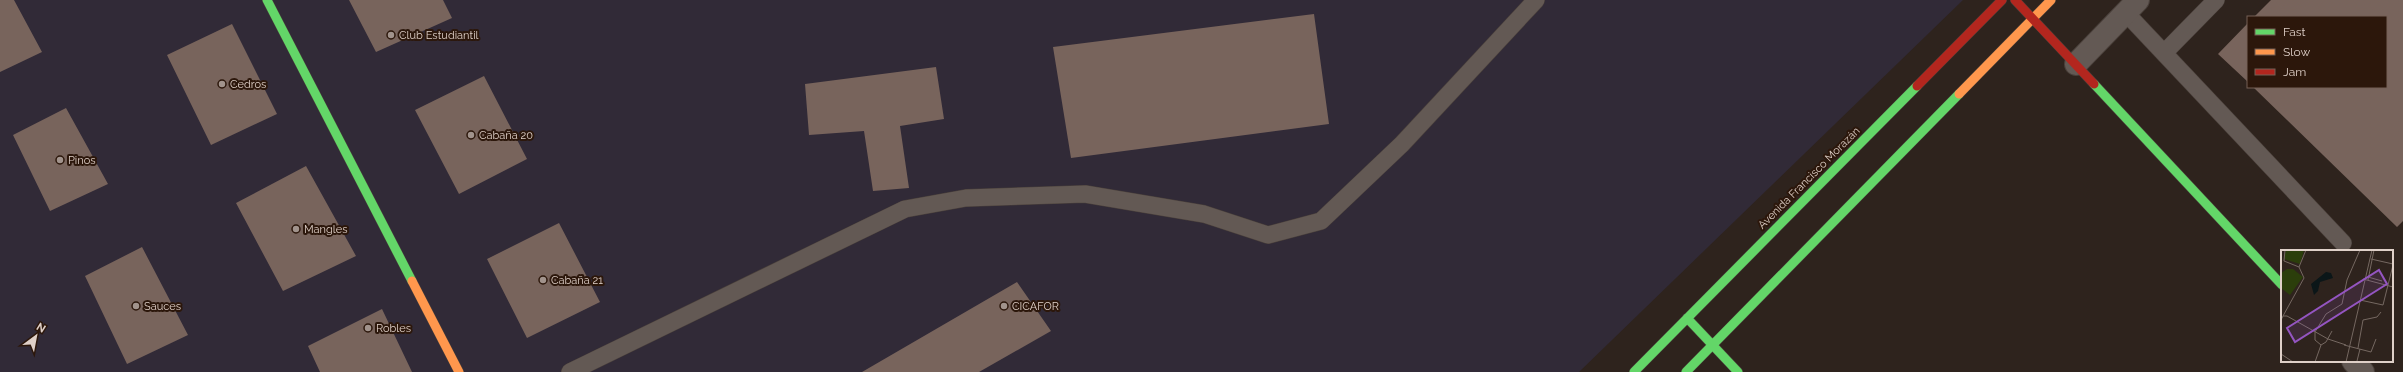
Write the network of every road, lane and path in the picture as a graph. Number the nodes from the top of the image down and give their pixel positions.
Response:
1 (267, 0) edge
2 (1536, 0) edge
3 (2002, 0) edge
4 (2015, 0) edge
5 (2051, 0) edge
6 (2216, 0) edge
7 (2132, 6) edge
8 (2033, 18) junction
9 (2164, 53) junction
10 (2076, 64) junction
11 (2343, 243) dead end
12 (2281, 284) edge
13 (1687, 318) junction
14 (1713, 345) junction
15 (2354, 362) edge
16 (458, 372) edge
17 (570, 372) edge
18 (1634, 372) edge
19 (1686, 372) edge
20 (1738, 372) edge
21 (2363, 372) edge

1 - 16 main road
2 - 17 lane
3 - 13 main road, Avenida Francisco Morazán
4 - 8 main road
5 - 8 main road
6 - 9 lane
7 - 9 lane
7 - 10 street
8 - 10 main road
8 - 14 main road
9 - 11 lane
10 - 12 main road
13 - 14 main road
13 - 18 main road, Avenida Francisco Morazán
14 - 19 main road
14 - 20 main road
15 - 21 street

